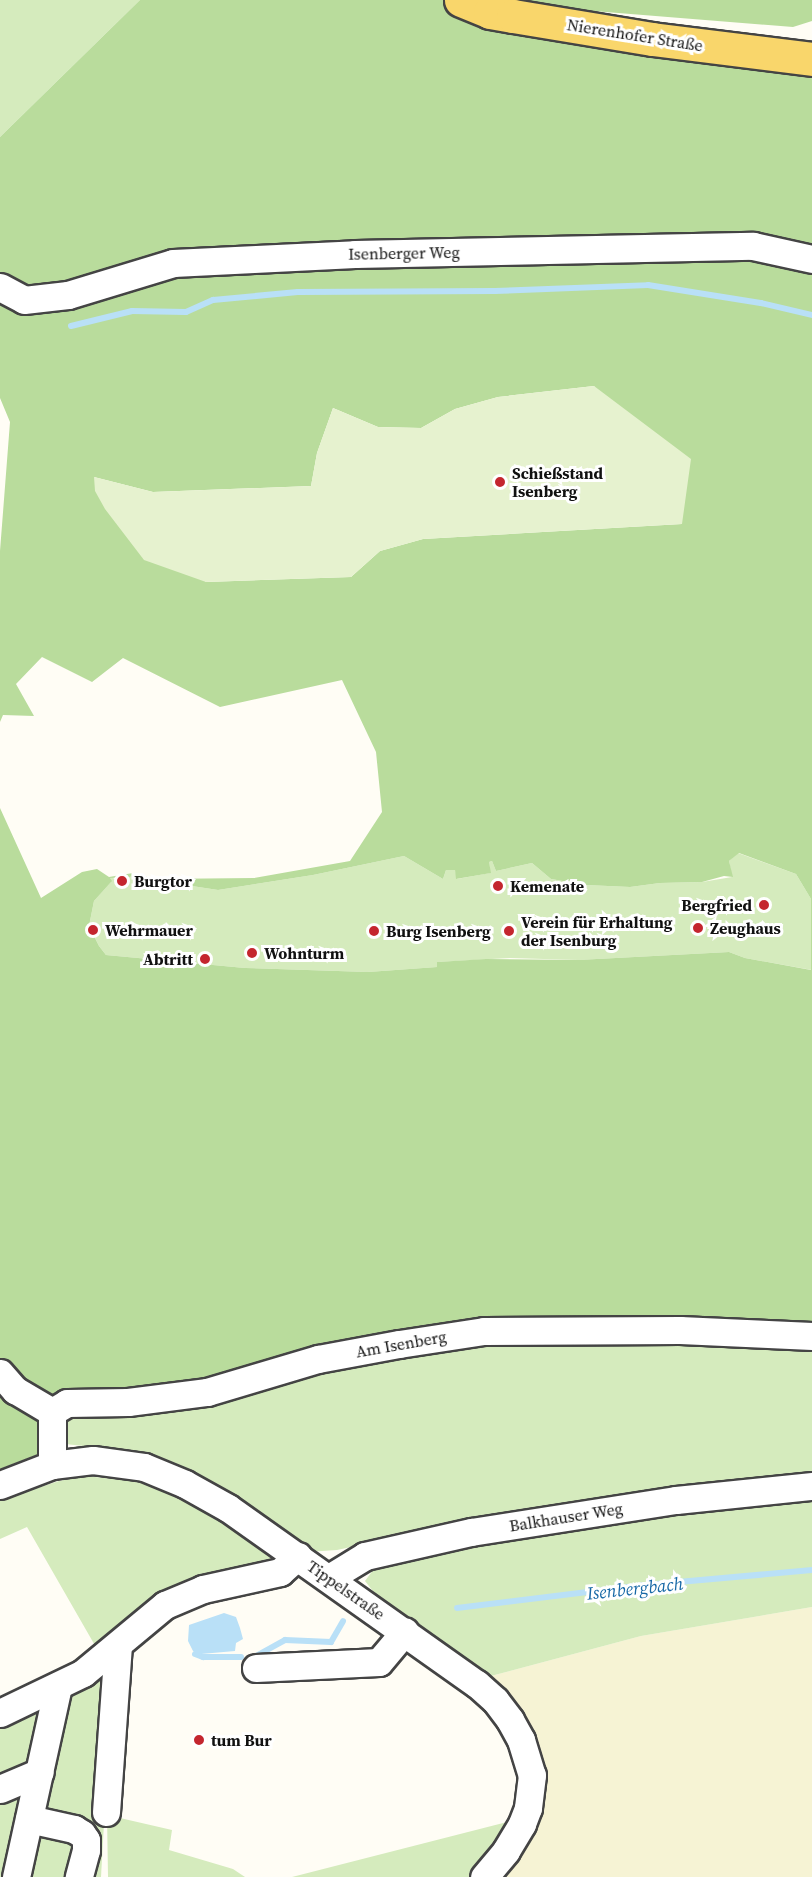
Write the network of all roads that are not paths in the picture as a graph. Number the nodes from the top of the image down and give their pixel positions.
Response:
1 (461, 0) edge
2 (812, 59) edge
3 (812, 259) edge
4 (1, 285) edge
5 (812, 1336) edge
6 (0, 1373) edge
7 (52, 1412) junction
8 (52, 1465) junction
9 (0, 1485) edge
10 (812, 1486) edge
11 (298, 1556) junction
12 (329, 1578) junction
13 (405, 1631) junction
14 (118, 1645) junction
15 (256, 1668) dead end
16 (58, 1686) junction
17 (0, 1713) edge
18 (40, 1772) junction
19 (0, 1789) edge
20 (106, 1812) dead end
21 (29, 1819) junction
22 (16, 1877) edge
23 (79, 1877) edge
24 (484, 1877) edge

1 - 2 main road, Nierenhofer Straße
3 - 4 street, Isenberger Weg
5 - 7 street, Am Isenberg
6 - 7 street
7 - 8 street
8 - 9 street, Tippelstraße
8 - 11 street, Tippelstraße
10 - 12 street, Balkhauser Weg
11 - 12 street, Tippelstraße
11 - 14 street
12 - 13 street, Tippelstraße
13 - 15 street
13 - 24 street, Tippelstraße
14 - 16 street
14 - 20 street
16 - 17 street
16 - 18 street
18 - 19 street
18 - 21 street
21 - 22 street
21 - 23 street

